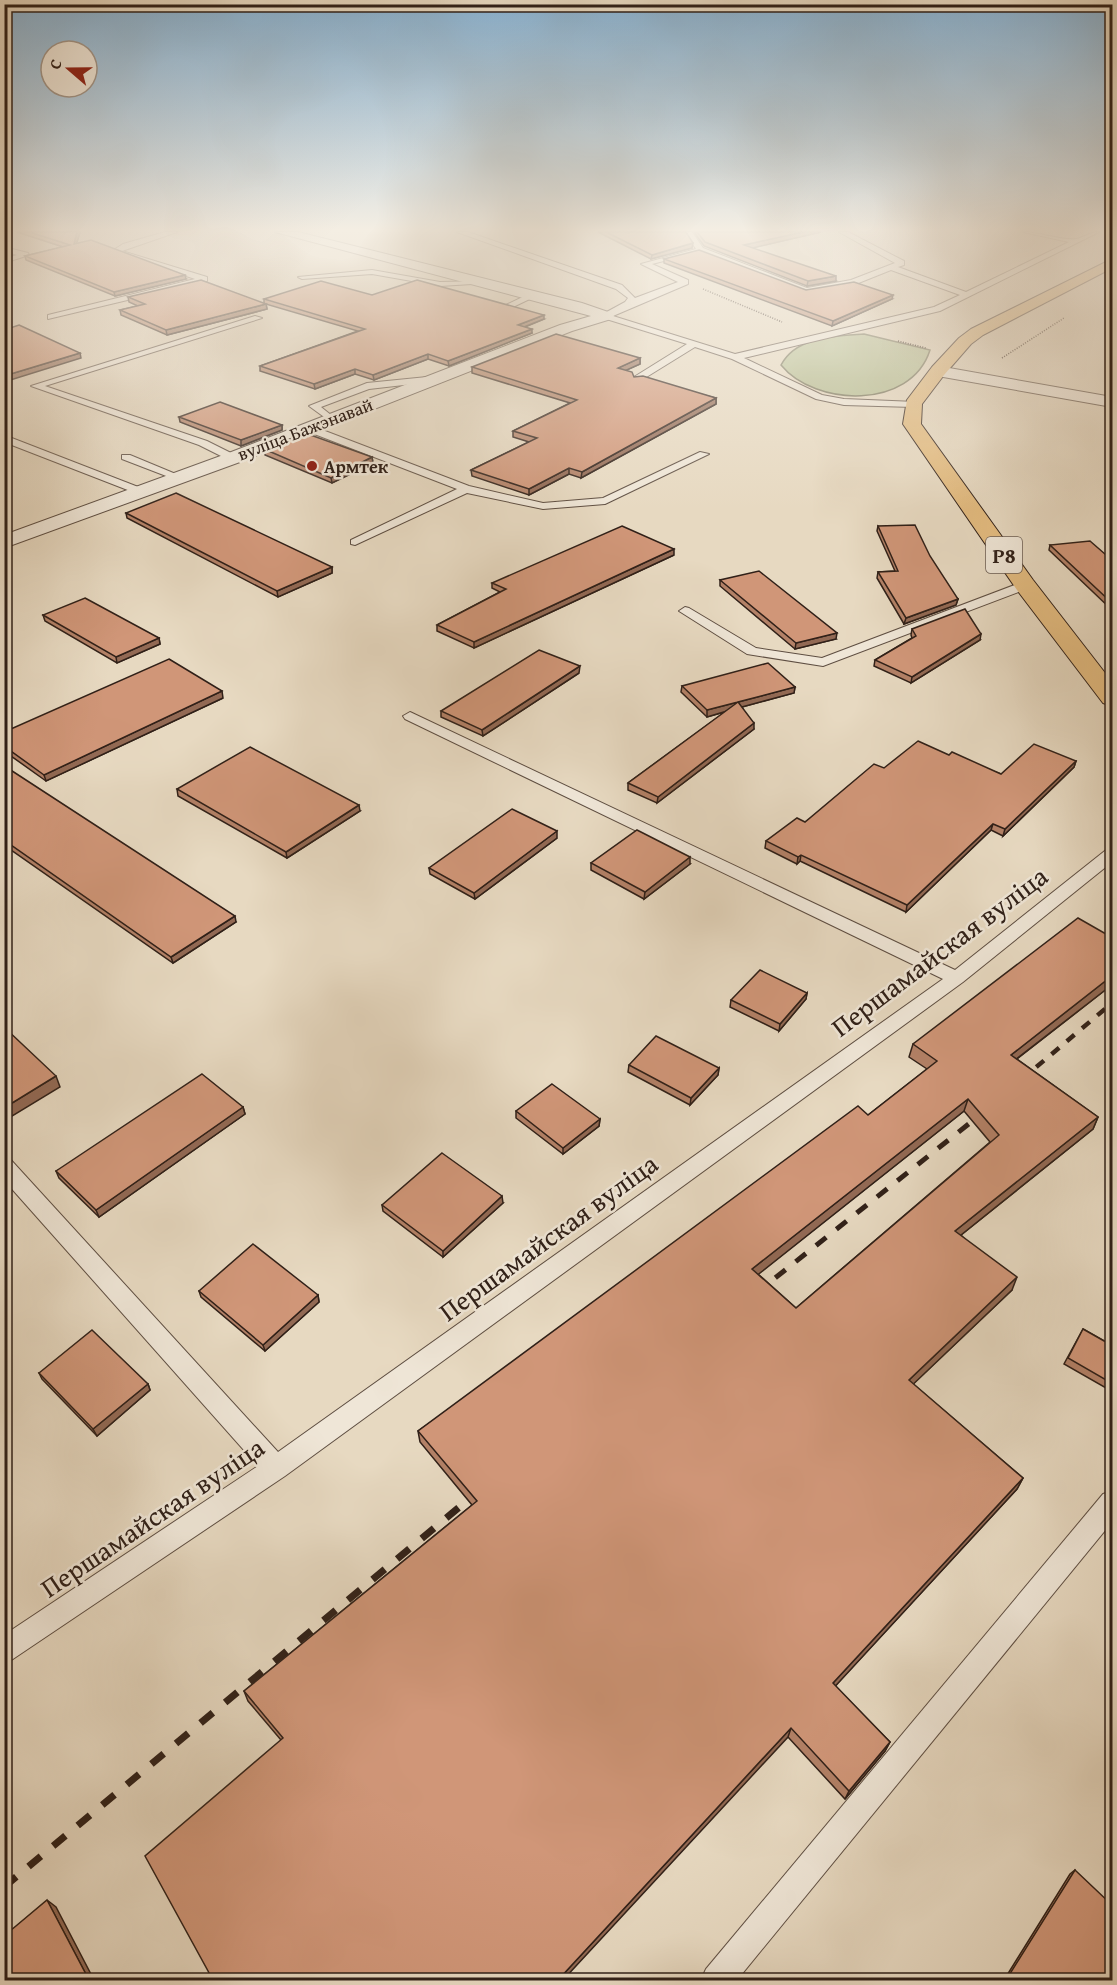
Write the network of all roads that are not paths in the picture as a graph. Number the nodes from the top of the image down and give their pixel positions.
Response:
1 (236, 325) edge
2 (577, 325) edge
3 (634, 325) edge
4 (871, 325) edge
5 (992, 325) edge
6 (695, 343) junction
7 (735, 357) junction
8 (938, 371) junction
9 (637, 379) edge
10 (1113, 402) edge
11 (913, 405) junction
12 (308, 428) junction
13 (4, 438) edge
14 (704, 454) dead end
15 (126, 456) dead end
16 (233, 458) junction
17 (178, 477) junction
18 (466, 489) junction
19 (142, 492) junction
20 (5, 542) edge
21 (355, 542) dead end
22 (1025, 585) junction
23 (685, 611) dead end
24 (1113, 698) edge
25 (410, 716) dead end
26 (1113, 854) edge
27 (957, 978) junction
28 (4, 1166) edge
29 (276, 1468) junction
30 (1113, 1503) edge
31 (4, 1651) edge
32 (717, 1980) edge

1 - 16 lane
2 - 12 street, вуліца Бажэнавай
3 - 6 lane
4 - 7 lane
5 - 8 main road
6 - 7 lane
6 - 9 lane
7 - 11 lane
8 - 10 street
8 - 11 main road
11 - 22 main road, Р8
12 - 16 street, вуліца Бажэнавай
12 - 18 lane
13 - 19 lane
14 - 18 lane
15 - 17 lane
16 - 17 street, вуліца Бажэнавай
17 - 19 street, вуліца Бажэнавай
18 - 21 lane
19 - 20 street, вуліца Бажэнавай
22 - 23 lane
22 - 24 main road, Р8
25 - 27 lane
26 - 27 lane, Першамайская вуліца
27 - 29 lane, Першамайская вуліца
28 - 29 lane
29 - 31 lane, Першамайская вуліца
30 - 32 lane

